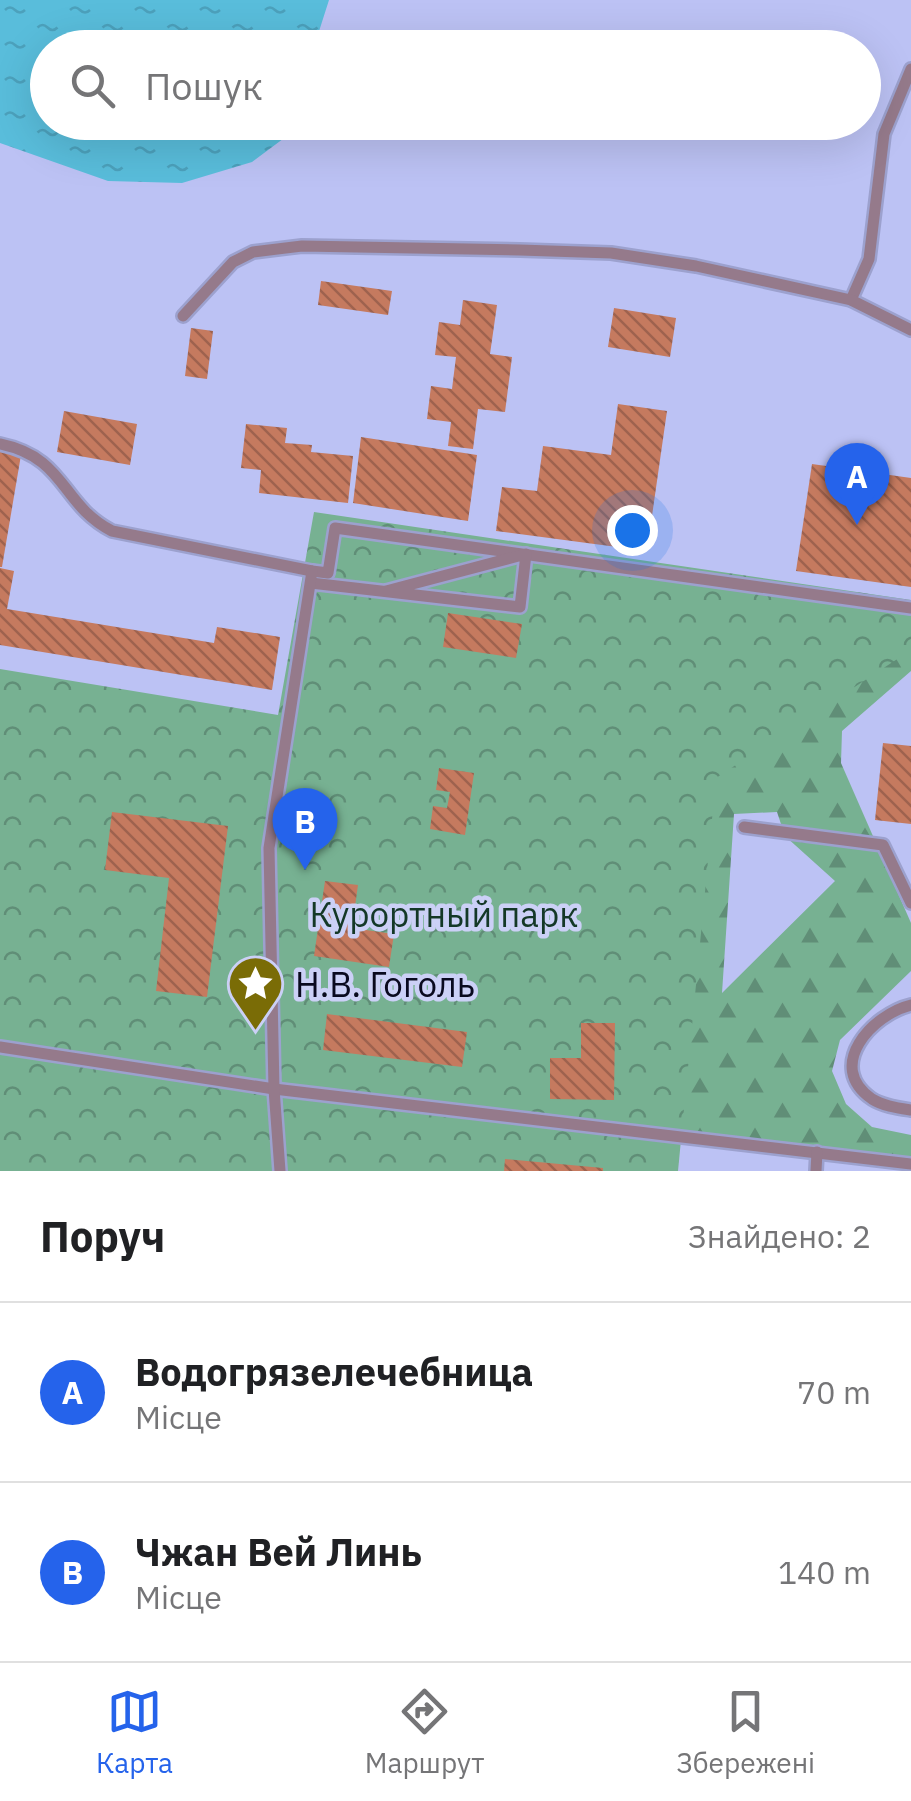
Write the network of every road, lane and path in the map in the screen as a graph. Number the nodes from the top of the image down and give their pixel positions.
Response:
1 (911, 69) edge
2 (851, 300) junction
3 (182, 316) dead end
4 (911, 330) edge
5 (0, 444) edge
6 (526, 554) junction
7 (312, 577) junction
8 (386, 591) junction
9 (911, 608) edge
10 (744, 828) dead end
11 (911, 903) edge
12 (911, 1006) edge
13 (0, 1047) edge
14 (274, 1089) junction
15 (910, 1110) edge
16 (817, 1152) junction
17 (911, 1164) edge
18 (280, 1171) edge
19 (816, 1171) edge

1 - 2 lane
2 - 3 lane
2 - 4 lane
5 - 7 lane
6 - 7 lane
6 - 8 lane
6 - 8 lane
6 - 9 lane
7 - 8 lane
7 - 14 lane
10 - 11 lane
12 - 15 lane
13 - 14 lane
14 - 16 lane
14 - 18 lane
16 - 17 lane
16 - 19 lane

